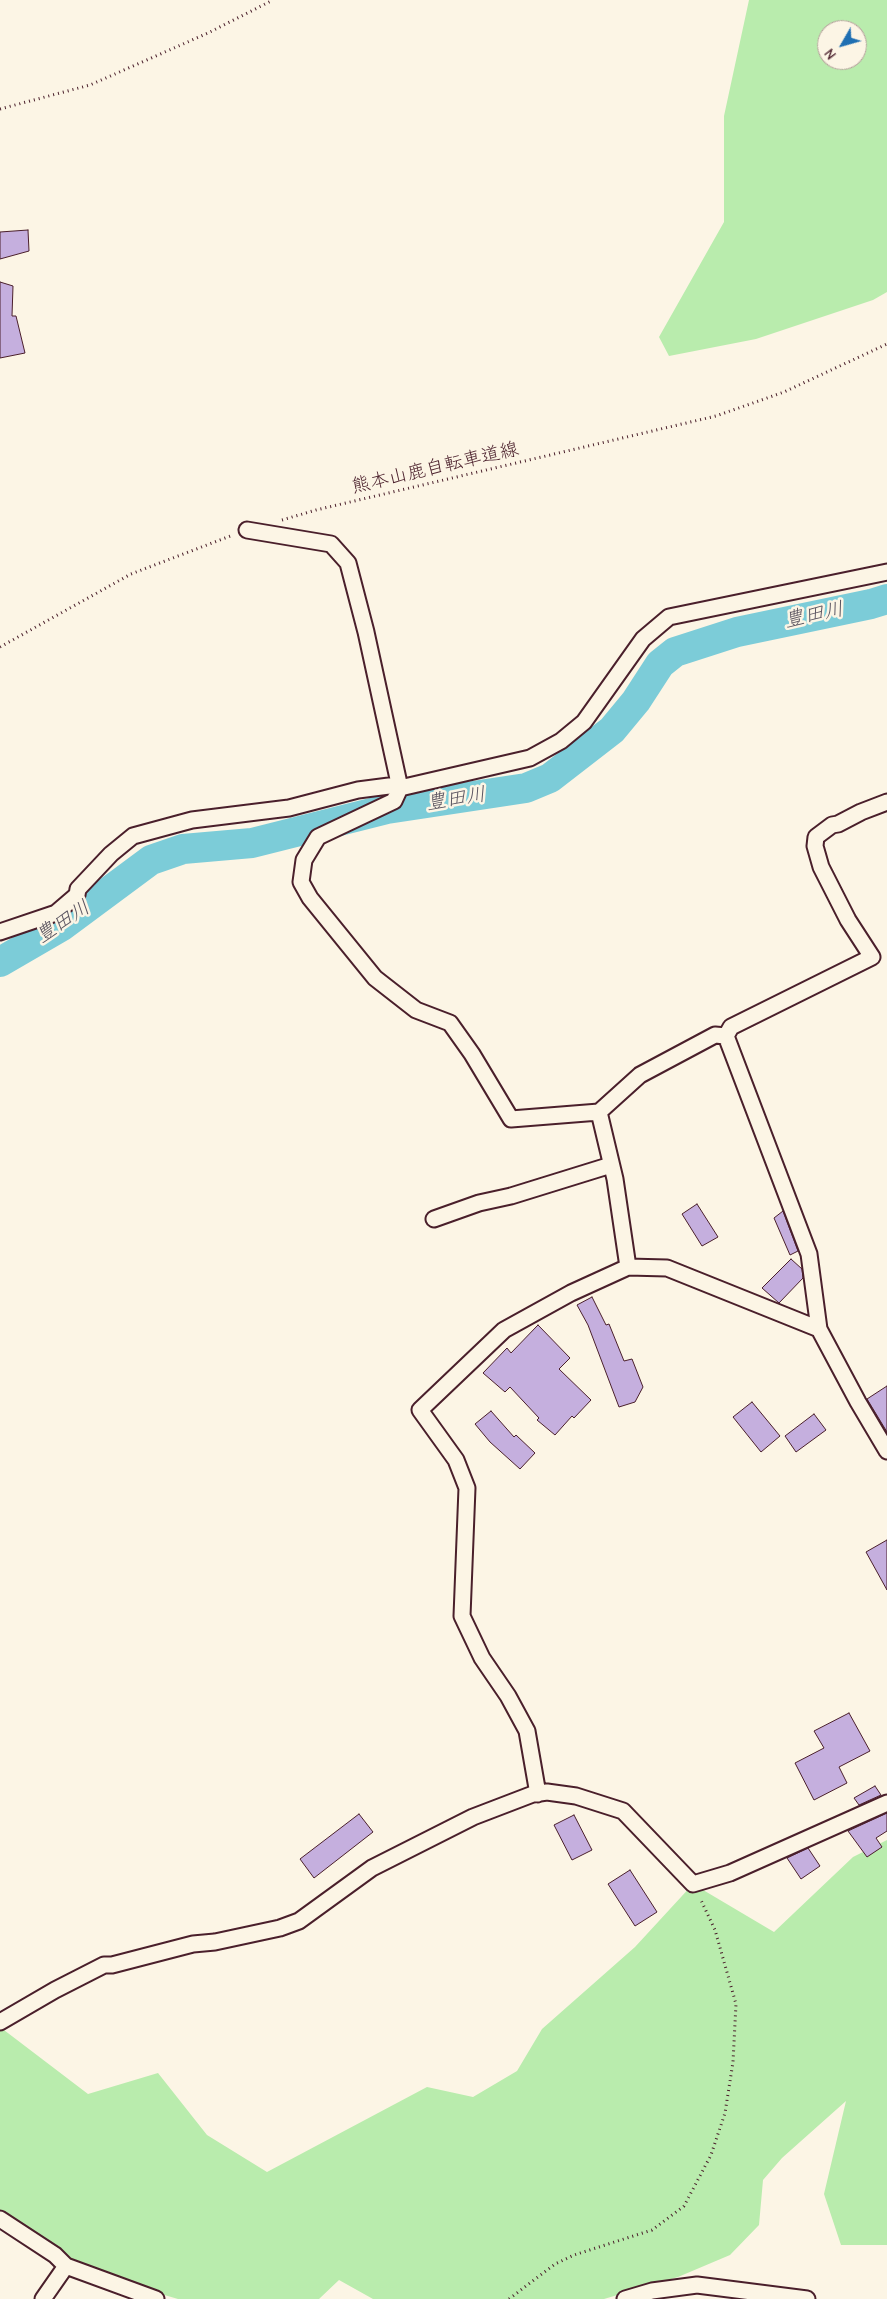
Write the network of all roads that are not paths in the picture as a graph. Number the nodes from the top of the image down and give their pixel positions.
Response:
1 (246, 530) road end
2 (887, 572) edge
3 (400, 788) junction
4 (887, 802) edge
5 (0, 932) edge
6 (726, 1036) junction
7 (599, 1112) junction
8 (611, 1165) junction
9 (434, 1219) dead end
10 (628, 1267) junction
11 (820, 1329) junction
12 (887, 1451) edge
13 (538, 1794) junction
14 (887, 1802) edge
15 (0, 2022) edge
16 (0, 2219) edge
17 (66, 2266) junction
18 (43, 2299) edge
19 (156, 2299) edge
20 (626, 2299) edge
21 (807, 2299) edge

1 - 3 street
2 - 3 street
3 - 5 street
3 - 7 street
4 - 6 street
6 - 7 street
6 - 11 street
7 - 8 street
8 - 9 street
8 - 10 street
10 - 11 street
10 - 13 street
11 - 12 street
13 - 14 street
13 - 15 street
16 - 17 street
17 - 18 street
17 - 19 street
20 - 21 street

